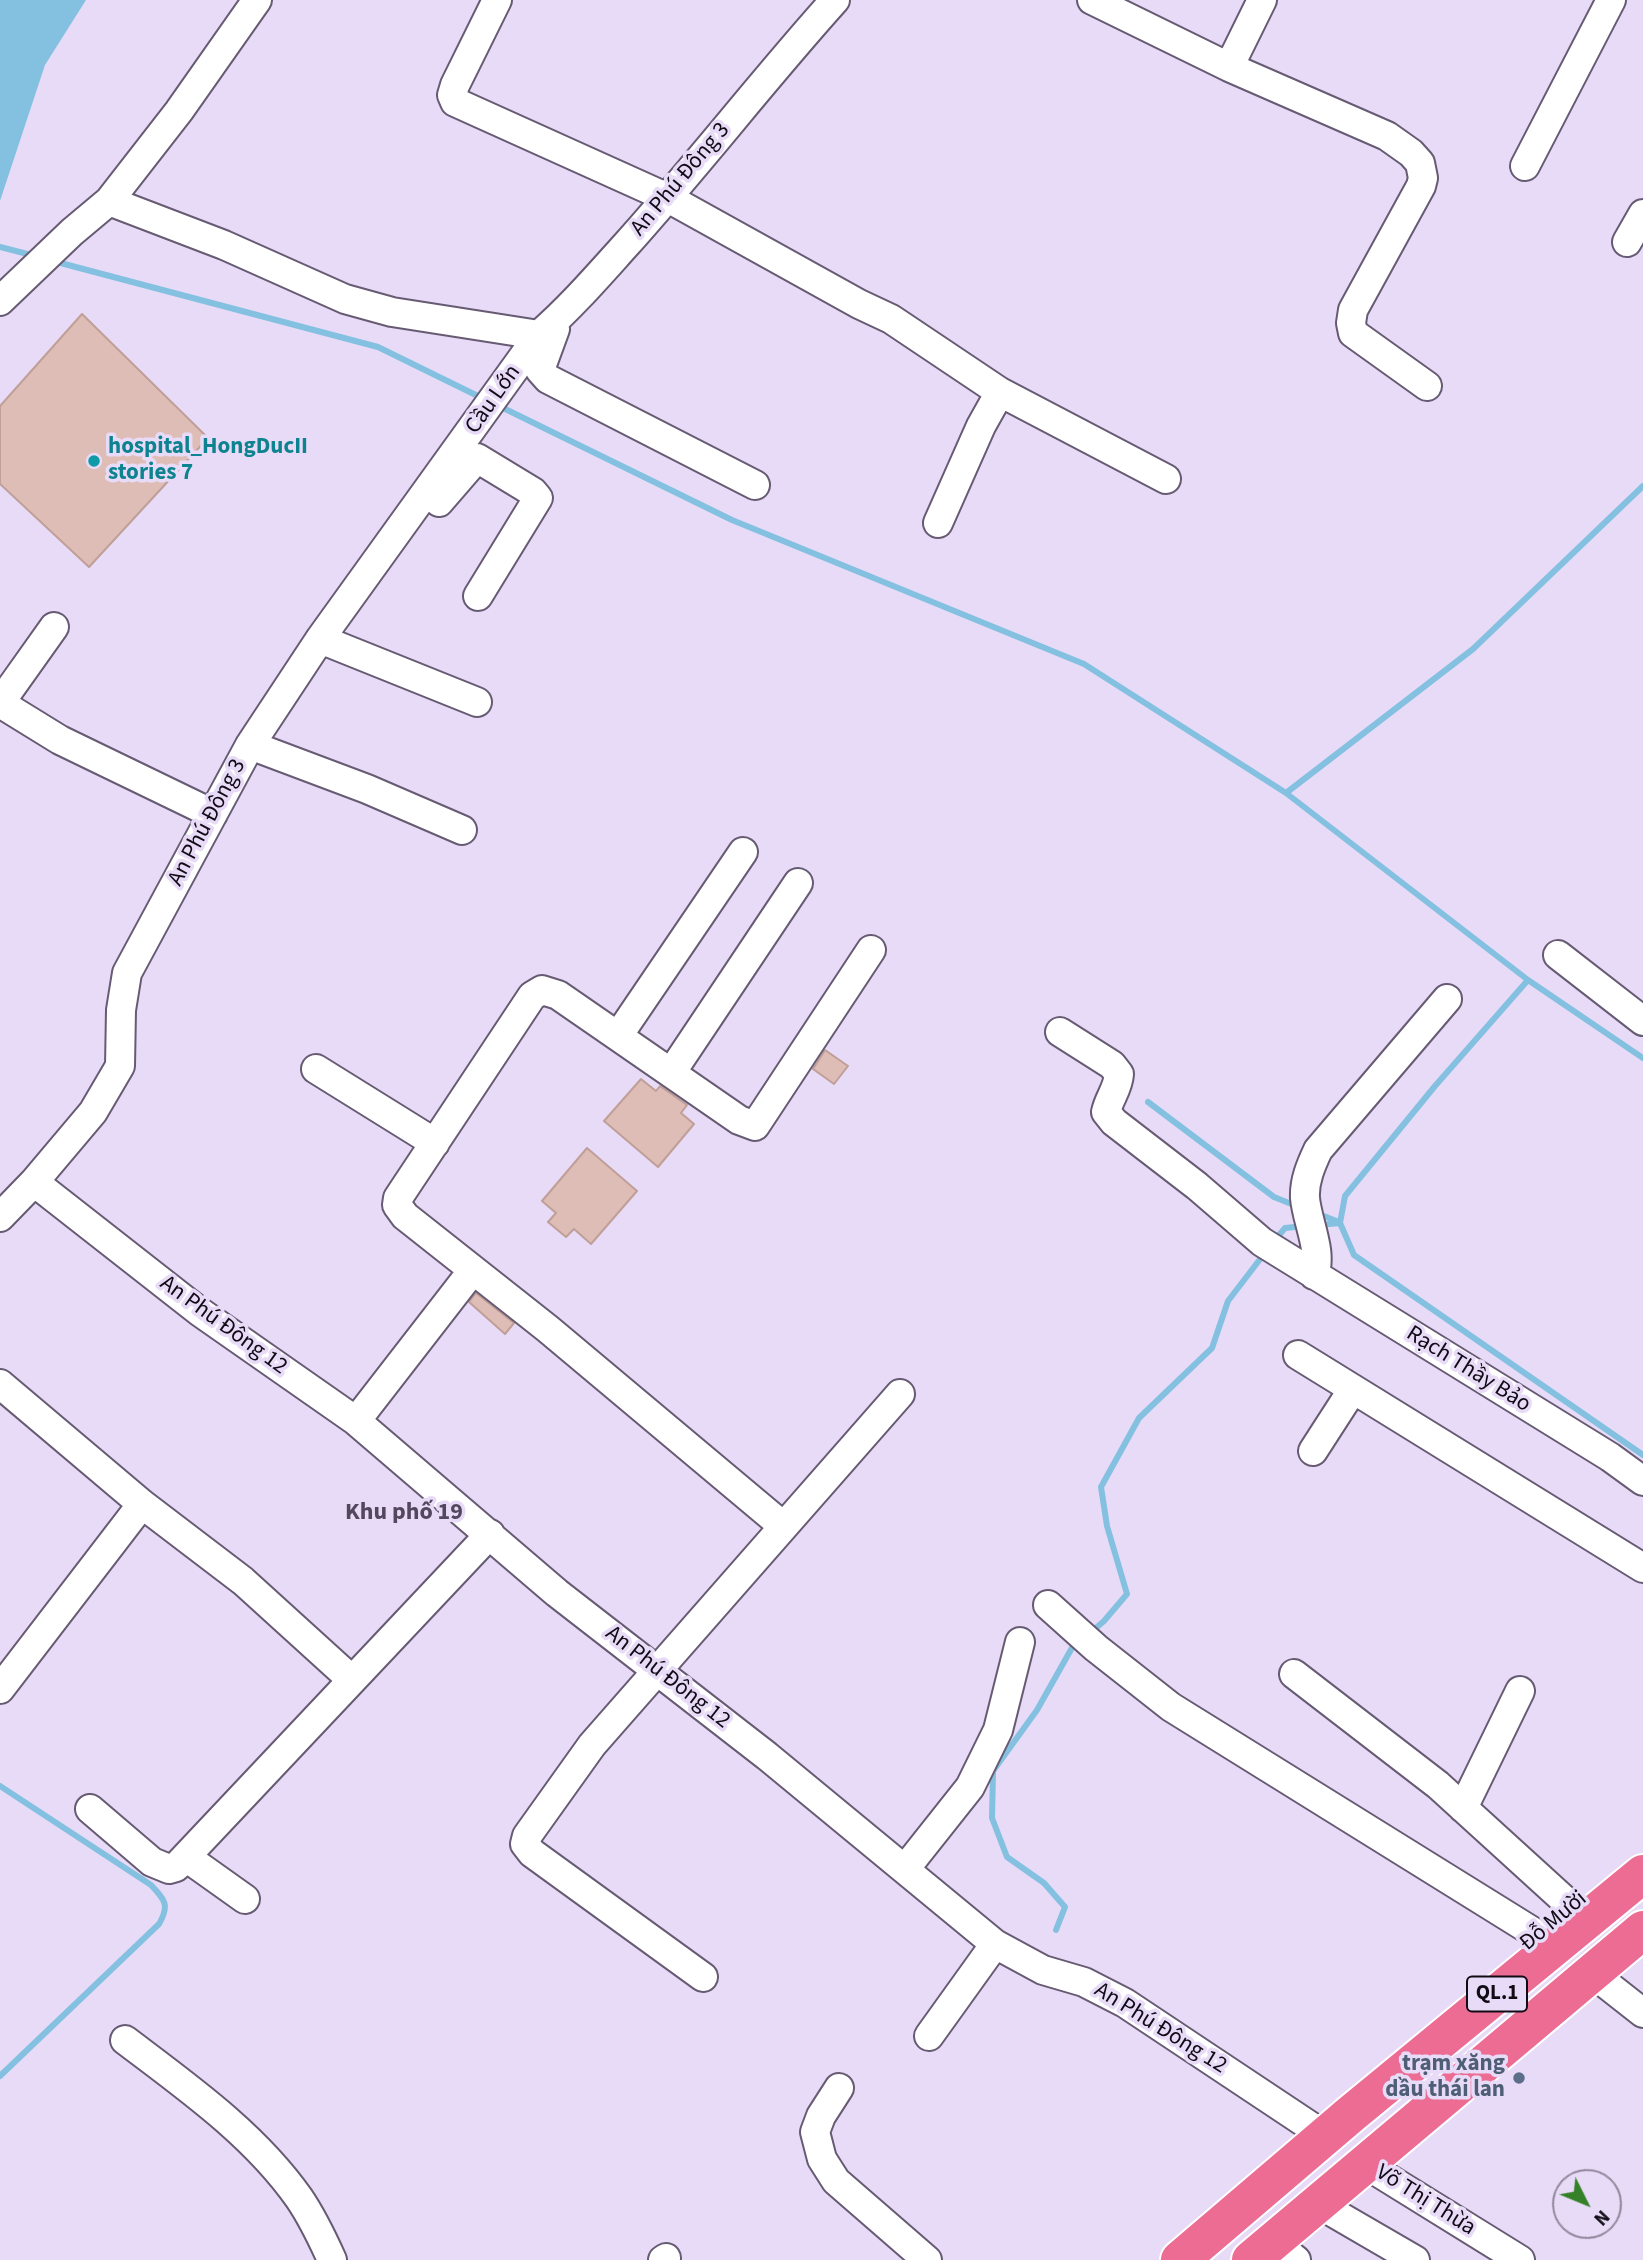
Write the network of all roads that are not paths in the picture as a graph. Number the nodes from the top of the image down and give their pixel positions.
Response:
1 (257, 0) edge
2 (498, 0) edge
3 (835, 0) edge
4 (1093, 0) edge
5 (1262, 0) edge
6 (1611, 0) edge
7 (1229, 67) junction
8 (1525, 166) dead end
9 (668, 198) junction
10 (109, 201) junction
11 (1643, 214) edge
12 (1627, 242) dead end
13 (6, 294) edge
14 (541, 336) junction
15 (1427, 386) dead end
16 (1000, 392) junction
17 (463, 443) joint
18 (1166, 480) dead end
19 (755, 485) dead end
20 (410, 514) junction
21 (938, 523) dead end
22 (478, 596) dead end
23 (54, 627) dead end
24 (320, 639) junction
25 (477, 702) dead end
26 (250, 745) junction
27 (213, 814) junction
28 (463, 830) dead end
29 (743, 852) dead end
30 (799, 883) dead end
31 (871, 950) dead end
32 (1558, 955) dead end
33 (1447, 999) dead end
34 (1643, 1021) edge
35 (1060, 1032) dead end
36 (618, 1036) junction
37 (316, 1069) dead end
38 (671, 1073) junction
39 (435, 1143) junction
40 (34, 1181) junction
41 (0, 1217) edge
42 (1303, 1268) junction
43 (473, 1270) junction
44 (1298, 1355) dead end
45 (0, 1384) edge
46 (1353, 1389) junction
47 (900, 1394) dead end
48 (356, 1421) junction
49 (1313, 1451) dead end
50 (1643, 1481) edge
51 (142, 1504) junction
52 (783, 1526) junction
53 (490, 1534) junction
54 (1643, 1568) edge
55 (1048, 1605) dead end
56 (1020, 1642) dead end
57 (657, 1670) junction
58 (1294, 1674) dead end
59 (352, 1680) junction
60 (0, 1689) edge
61 (1520, 1690) dead end
62 (1463, 1808) junction
63 (90, 1810) dead end
64 (1643, 1848) edge
65 (186, 1857) junction
66 (905, 1869) junction
67 (1643, 1874) edge
68 (245, 1899) dead end
69 (1572, 1907) junction
70 (1643, 1930) edge
71 (1538, 1935) junction
72 (995, 1944) junction
73 (1643, 1956) edge
74 (703, 1977) dead end
75 (1587, 1984) junction
76 (1643, 2013) edge
77 (929, 2036) dead end
78 (125, 2040) dead end
79 (839, 2088) dead end
80 (1338, 2125) junction
81 (1357, 2171) junction
82 (1334, 2213) junction
83 (1278, 2258) edge
84 (332, 2260) edge
85 (927, 2260) edge
86 (1180, 2260) edge
87 (1415, 2260) edge
88 (1520, 2260) edge

1 - 10 street
2 - 9 street
3 - 9 street, An Phú Đông 3
4 - 7 street
5 - 7 street
6 - 8 street
7 - 15 street
9 - 14 street, An Phú Đông 3
9 - 16 street
10 - 13 street
10 - 14 street
11 - 12 street
14 - 17 street, Cầu Lớn
14 - 19 street
16 - 18 street
16 - 21 street
17 - 20 street, An Phú Đông 3
20 - 22 street
20 - 24 street, An Phú Đông 3
23 - 27 street
24 - 25 street
24 - 26 street, An Phú Đông 3
26 - 27 street, An Phú Đông 3
26 - 28 street
27 - 40 street, An Phú Đông 3
29 - 36 street
30 - 38 street
31 - 38 street
32 - 34 street
33 - 42 street
35 - 42 street, Rạch Thầy Bảo
36 - 38 street
36 - 39 street
37 - 39 street
39 - 43 street
40 - 41 street, An Phú Đông 3
40 - 48 street, An Phú Đông 12
42 - 50 street, Rạch Thầy Bảo
43 - 48 street
43 - 52 street
44 - 46 street
45 - 51 street
46 - 49 street
46 - 54 street
47 - 52 street
48 - 53 street, An Phú Đông 12
51 - 59 street
51 - 60 street
52 - 57 street
53 - 57 street, An Phú Đông 12
53 - 59 street
55 - 71 street
56 - 66 street
57 - 66 street, An Phú Đông 12
57 - 74 street
58 - 62 street
59 - 65 street
61 - 62 street
62 - 69 street
63 - 65 street
64 - 69 highway, Đỗ Mười / QL.1
65 - 68 street
66 - 72 street, An Phú Đông 12
67 - 80 highway, Đỗ Mười / QL.1
69 - 71 highway, Đỗ Mười / QL.1
70 - 75 highway, QL.1
71 - 80 highway, Đỗ Mười / QL.1
72 - 77 street
72 - 80 street, An Phú Đông 12
73 - 75 highway, QL.1
75 - 76 street
75 - 81 highway, QL.1
78 - 84 street
79 - 85 street
80 - 81 highway
80 - 86 highway, Đỗ Mười / QL.1
81 - 82 highway, QL.1
81 - 83 highway, QL.1
81 - 88 street, Võ Thị Thừa
82 - 83 highway, QL.1
82 - 87 street

